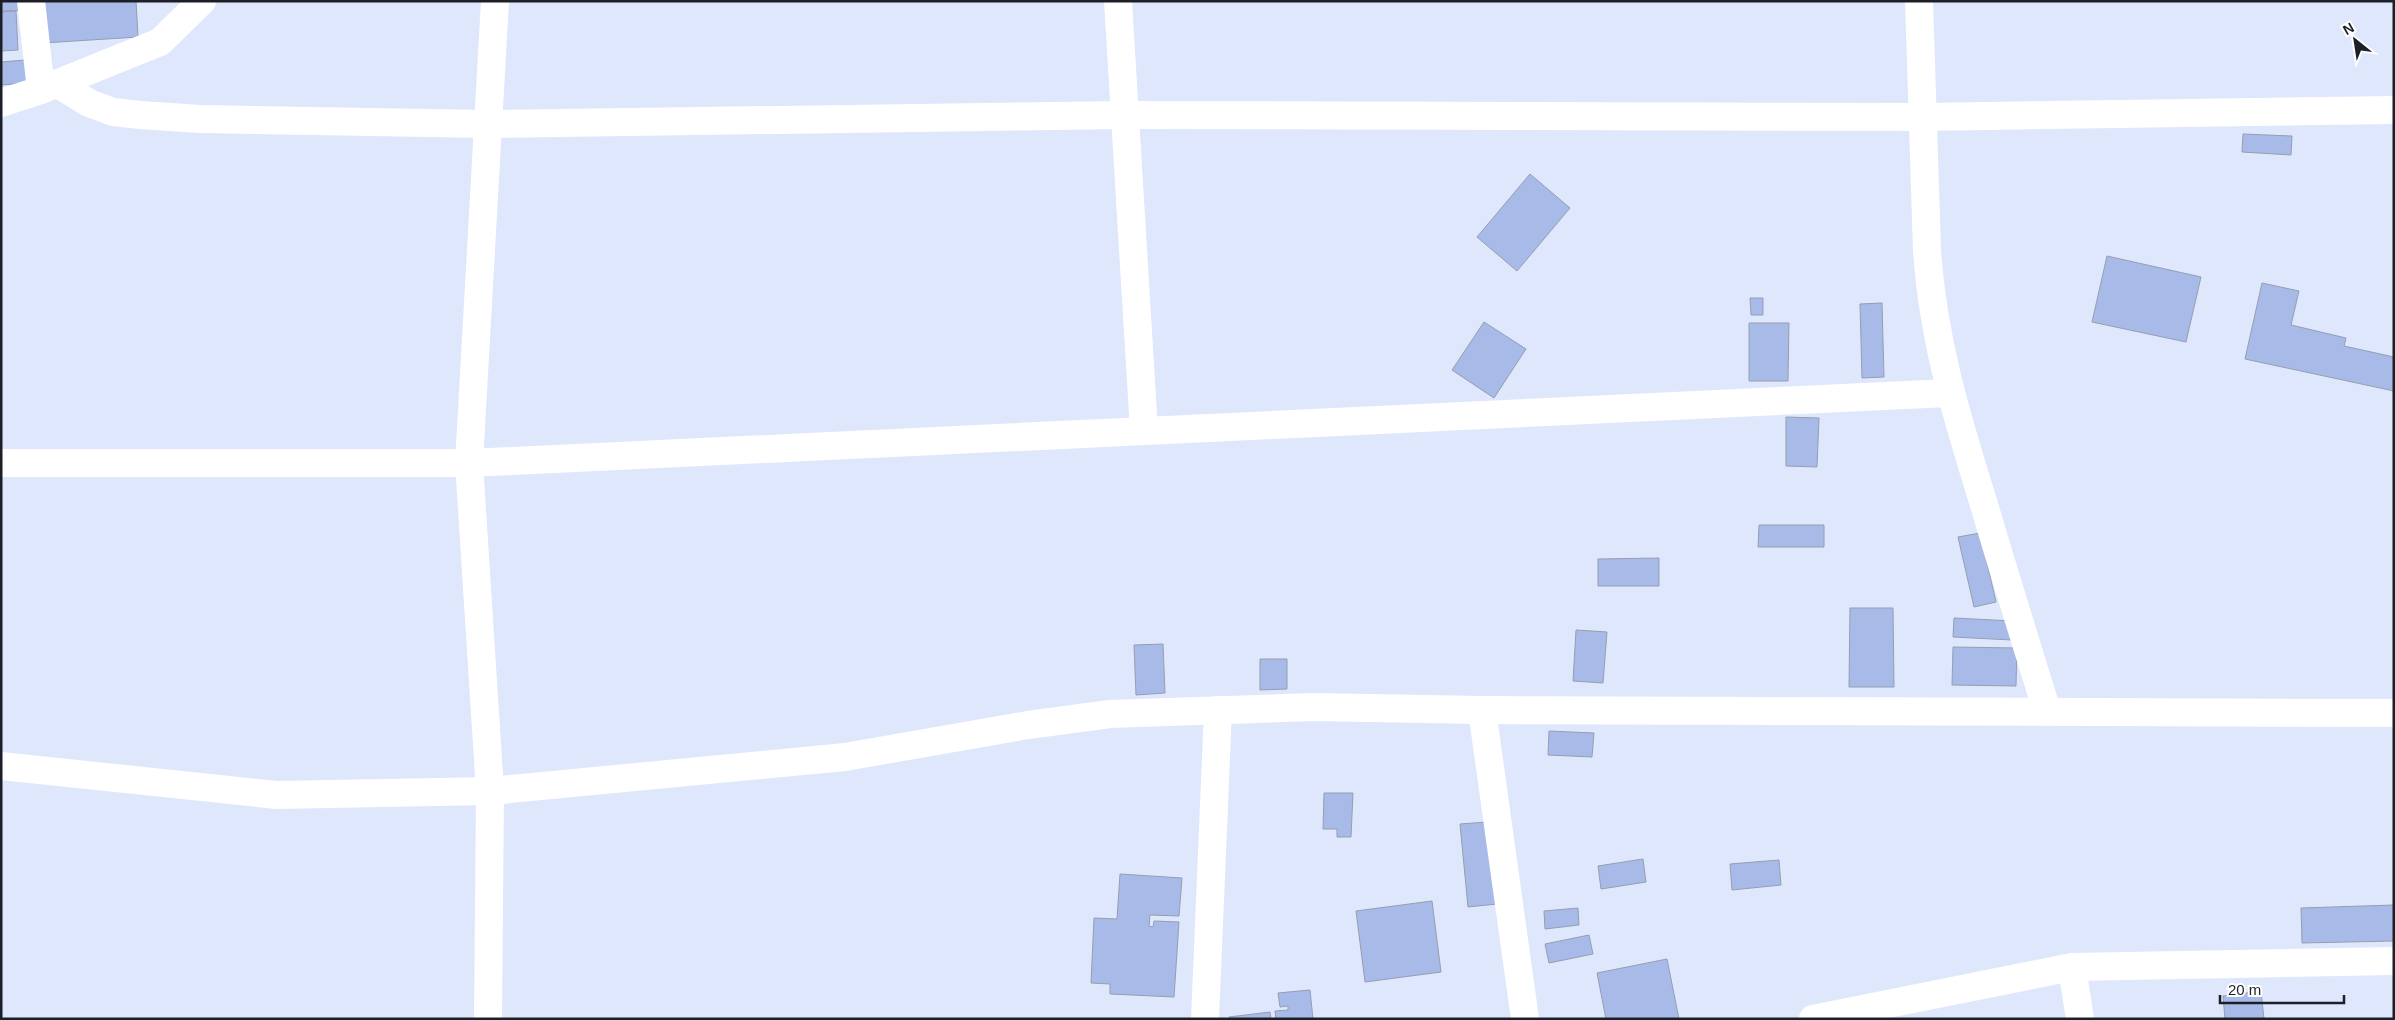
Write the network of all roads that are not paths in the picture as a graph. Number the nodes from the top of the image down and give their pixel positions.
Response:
1 (31, 1) edge
2 (202, 1) edge
3 (495, 1) edge
4 (1118, 1) edge
5 (1919, 1) edge
6 (49, 87) junction
7 (1, 103) edge
8 (2394, 110) edge
9 (1125, 115) junction
10 (1922, 118) junction
11 (488, 124) junction
12 (1949, 393) junction
13 (1144, 431) junction
14 (1, 463) edge
15 (469, 463) junction
16 (1218, 710) junction
17 (1482, 710) junction
18 (2047, 711) junction
19 (2394, 713) edge
20 (1, 766) edge
21 (490, 791) junction
22 (2394, 961) edge
23 (2072, 968) junction
24 (488, 1019) edge
25 (1205, 1019) edge
26 (1525, 1019) edge
27 (1813, 1019) edge
28 (2080, 1019) edge

1 - 6 street
2 - 6 street
3 - 11 street
4 - 9 street
5 - 10 street
6 - 7 street
6 - 11 street
8 - 10 street
9 - 10 street
9 - 11 street
9 - 13 street
10 - 12 street
11 - 15 street
12 - 13 street
12 - 18 street
13 - 15 street
14 - 15 street
15 - 21 street
16 - 17 street
16 - 21 street
16 - 25 street
17 - 18 street
17 - 26 street
18 - 19 street
20 - 21 street
21 - 24 street
22 - 23 street
23 - 27 street
23 - 28 street

